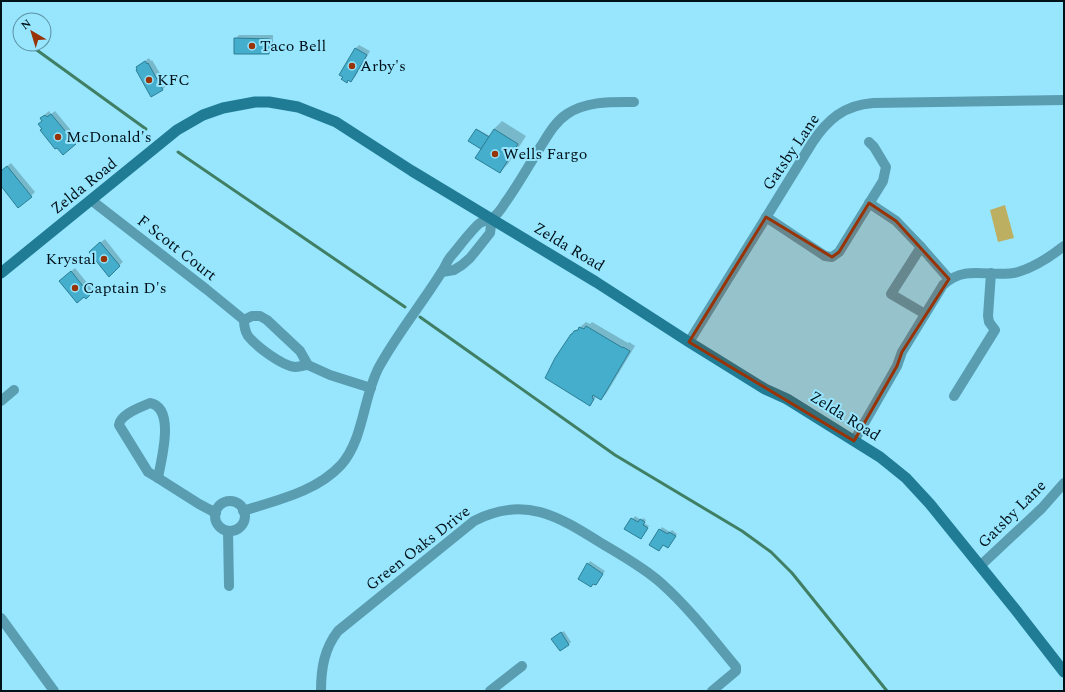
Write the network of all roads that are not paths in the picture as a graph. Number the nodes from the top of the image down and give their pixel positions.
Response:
1 (1064, 100) edge
2 (634, 102) dead end
3 (869, 142) dead end
4 (91, 200) junction
5 (869, 203) junction
6 (766, 217) junction
7 (492, 218) junction
8 (1064, 246) edge
9 (921, 247) junction
10 (1, 272) edge
11 (442, 272) junction
12 (992, 273) junction
13 (949, 279) junction
14 (925, 314) junction
15 (244, 320) junction
16 (689, 342) junction
17 (308, 365) junction
18 (371, 388) junction
19 (14, 390) dead end
20 (954, 396) dead end
21 (1, 401) edge
22 (854, 441) junction
23 (158, 478) junction
24 (1064, 483) edge
25 (243, 511) junction
26 (216, 513) junction
27 (228, 531) junction
28 (980, 566) junction
29 (228, 586) dead end
30 (1, 618) edge
31 (522, 666) dead end
32 (1064, 672) edge
33 (54, 691) edge
34 (321, 691) edge
35 (490, 691) edge
36 (712, 691) edge

1 - 6 street, Gatsby Lane
2 - 7 street
3 - 5 street
4 - 7 main road, Zelda Road
4 - 10 main road, Zelda Road
4 - 15 street, F Scott Court
5 - 6 street
5 - 9 street
6 - 16 street, Gatsby Lane
7 - 11 street
7 - 11 street
7 - 16 main road, Zelda Road
8 - 12 street
9 - 13 street
9 - 14 street
11 - 18 street
12 - 13 street
12 - 20 street
13 - 14 street
14 - 22 street
15 - 17 street
15 - 17 street
16 - 22 main road, Zelda Road
17 - 18 street
18 - 25 street
19 - 21 street
22 - 28 main road, Zelda Road
23 - 23 street
23 - 26 street
24 - 28 street, Gatsby Lane
25 - 26 street
25 - 27 street
26 - 27 street
27 - 29 street
28 - 32 main road, Zelda Road
30 - 33 street
31 - 35 street
34 - 36 street, Green Oaks Drive

